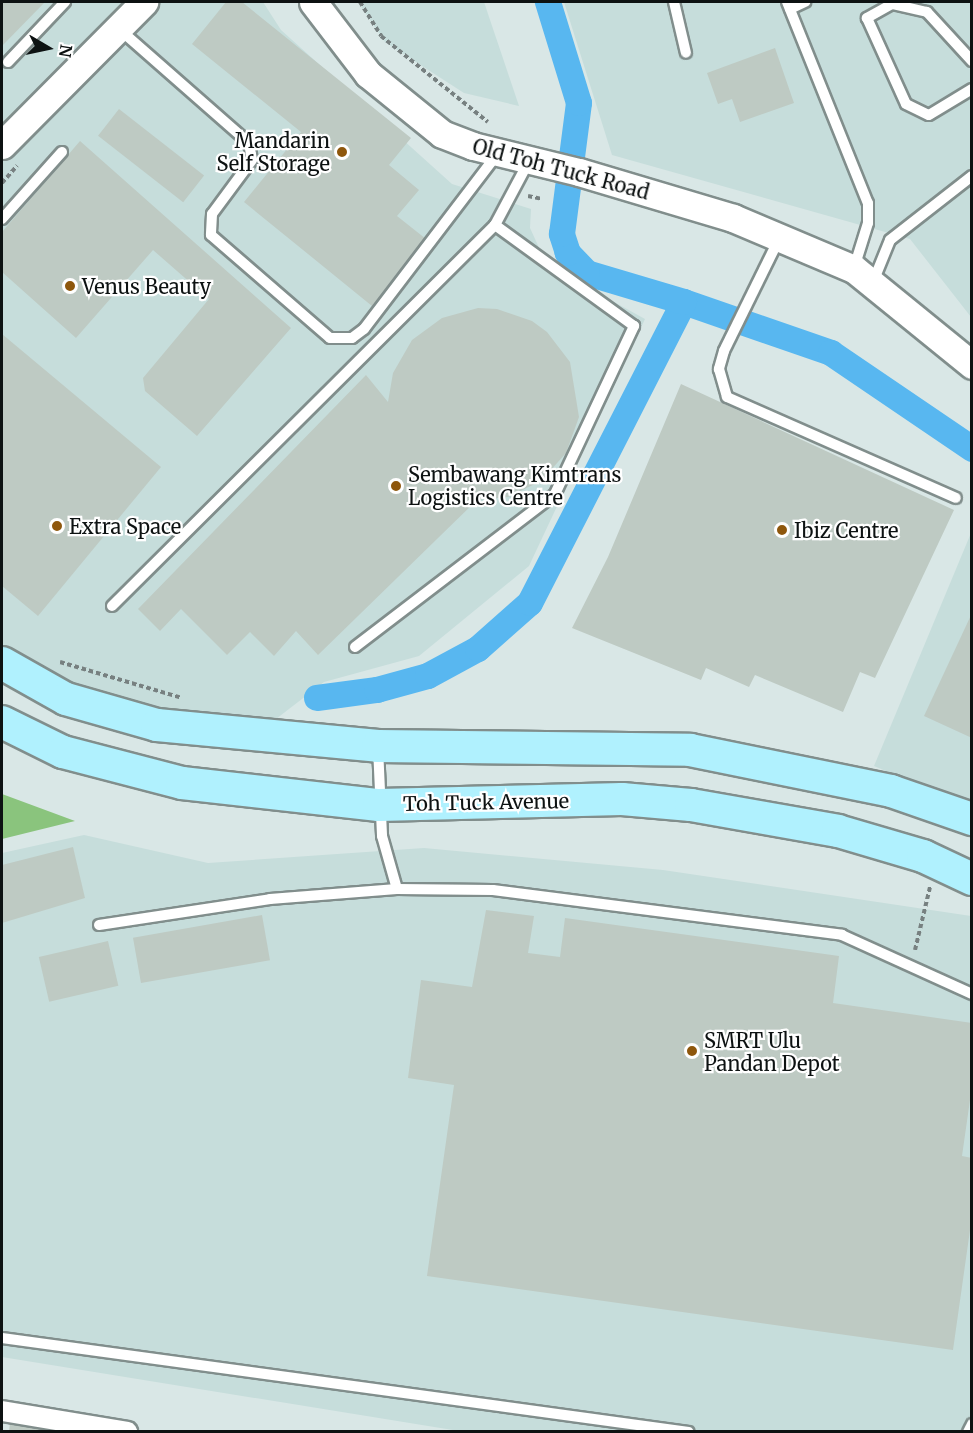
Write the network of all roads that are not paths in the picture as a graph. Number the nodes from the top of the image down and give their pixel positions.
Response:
1 (65, 2) edge
2 (144, 2) edge
3 (313, 2) edge
4 (674, 2) edge
5 (805, 2) edge
6 (788, 5) edge
7 (118, 28) junction
8 (686, 53) dead end
9 (972, 61) edge
10 (8, 62) dead end
11 (972, 89) edge
12 (2, 145) edge
13 (62, 152) dead end
14 (498, 152) junction
15 (540, 163) junction
16 (972, 176) edge
17 (2, 219) edge
18 (495, 225) junction
19 (780, 237) junction
20 (863, 275) junction
21 (972, 366) edge
22 (956, 498) dead end
23 (112, 606) dead end
24 (355, 647) dead end
25 (2, 663) edge
26 (2, 722) edge
27 (378, 746) junction
28 (379, 805) junction
29 (972, 819) edge
30 (972, 879) edge
31 (397, 889) junction
32 (99, 925) dead end
33 (972, 994) edge
34 (2, 1338) edge
35 (2, 1411) edge
36 (972, 1425) edge
37 (127, 1431) edge
38 (689, 1431) edge
39 (968, 1431) edge

1 - 10 lane
2 - 7 street
3 - 14 street, Old Toh Tuck Road
4 - 8 lane
5 - 6 lane
6 - 20 lane
7 - 12 street
7 - 14 lane
9 - 11 lane
13 - 17 lane
14 - 15 street, Old Toh Tuck Road
15 - 18 lane
15 - 19 street, Old Toh Tuck Road
16 - 20 lane
18 - 23 lane
18 - 24 lane
19 - 20 street, Old Toh Tuck Road
19 - 22 lane
20 - 21 street, Old Toh Tuck Road
25 - 27 main road
26 - 28 main road, Toh Tuck Avenue
27 - 28 lane
27 - 29 main road
28 - 30 main road, Toh Tuck Avenue
28 - 31 lane
31 - 32 lane
31 - 33 lane
34 - 38 lane
35 - 37 street
36 - 39 lane

